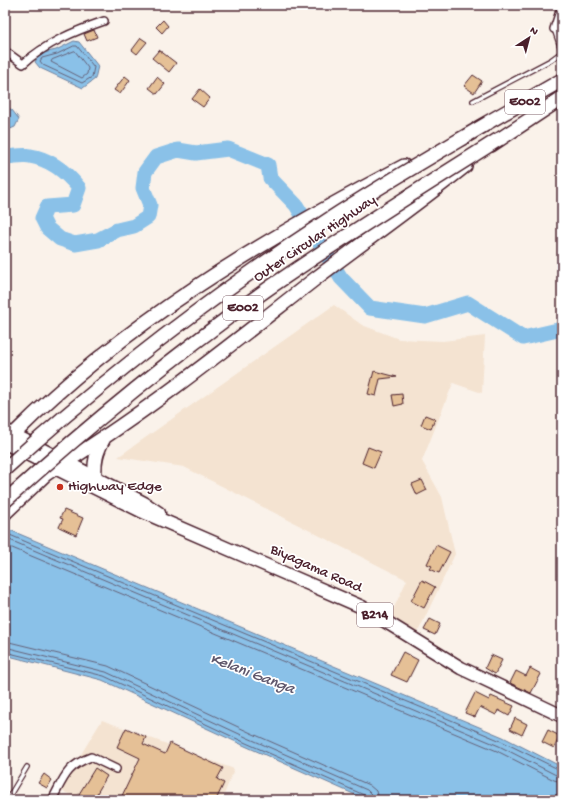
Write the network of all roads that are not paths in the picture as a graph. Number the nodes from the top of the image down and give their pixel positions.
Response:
1 (562, 5) edge
2 (104, 21) dead end
3 (554, 29) joint
4 (5, 52) edge
5 (562, 80) edge
6 (562, 98) edge
7 (473, 101) dead end
8 (488, 123) junction
9 (499, 139) junction
10 (8, 435) edge
11 (104, 438) junction
12 (62, 465) junction
13 (5, 469) edge
14 (95, 477) junction
15 (5, 501) edge
16 (5, 515) edge
17 (180, 527) junction
18 (562, 716) edge
19 (27, 767) dead end
20 (116, 769) dead end
21 (7, 800) edge
22 (52, 800) edge

1 - 3 street
2 - 4 street
3 - 7 lane
5 - 8 highway, Outer Circular Highway / E002
6 - 9 highway, Outer Circular Highway / E002
8 - 10 highway, bridge
8 - 13 highway, Outer Circular Highway / E002, bridge
9 - 11 highway, bridge
9 - 15 highway, Outer Circular Highway / E002, bridge
10 - 12 main road, Biyagama Road / B214
11 - 12 highway
11 - 14 highway
12 - 14 main road, Biyagama Road / B214
12 - 16 street
12 - 17 main road, Biyagama Road / B214
14 - 17 main road, Biyagama Road / B214
17 - 18 main road, Biyagama Road / B214
19 - 21 lane
20 - 22 street

